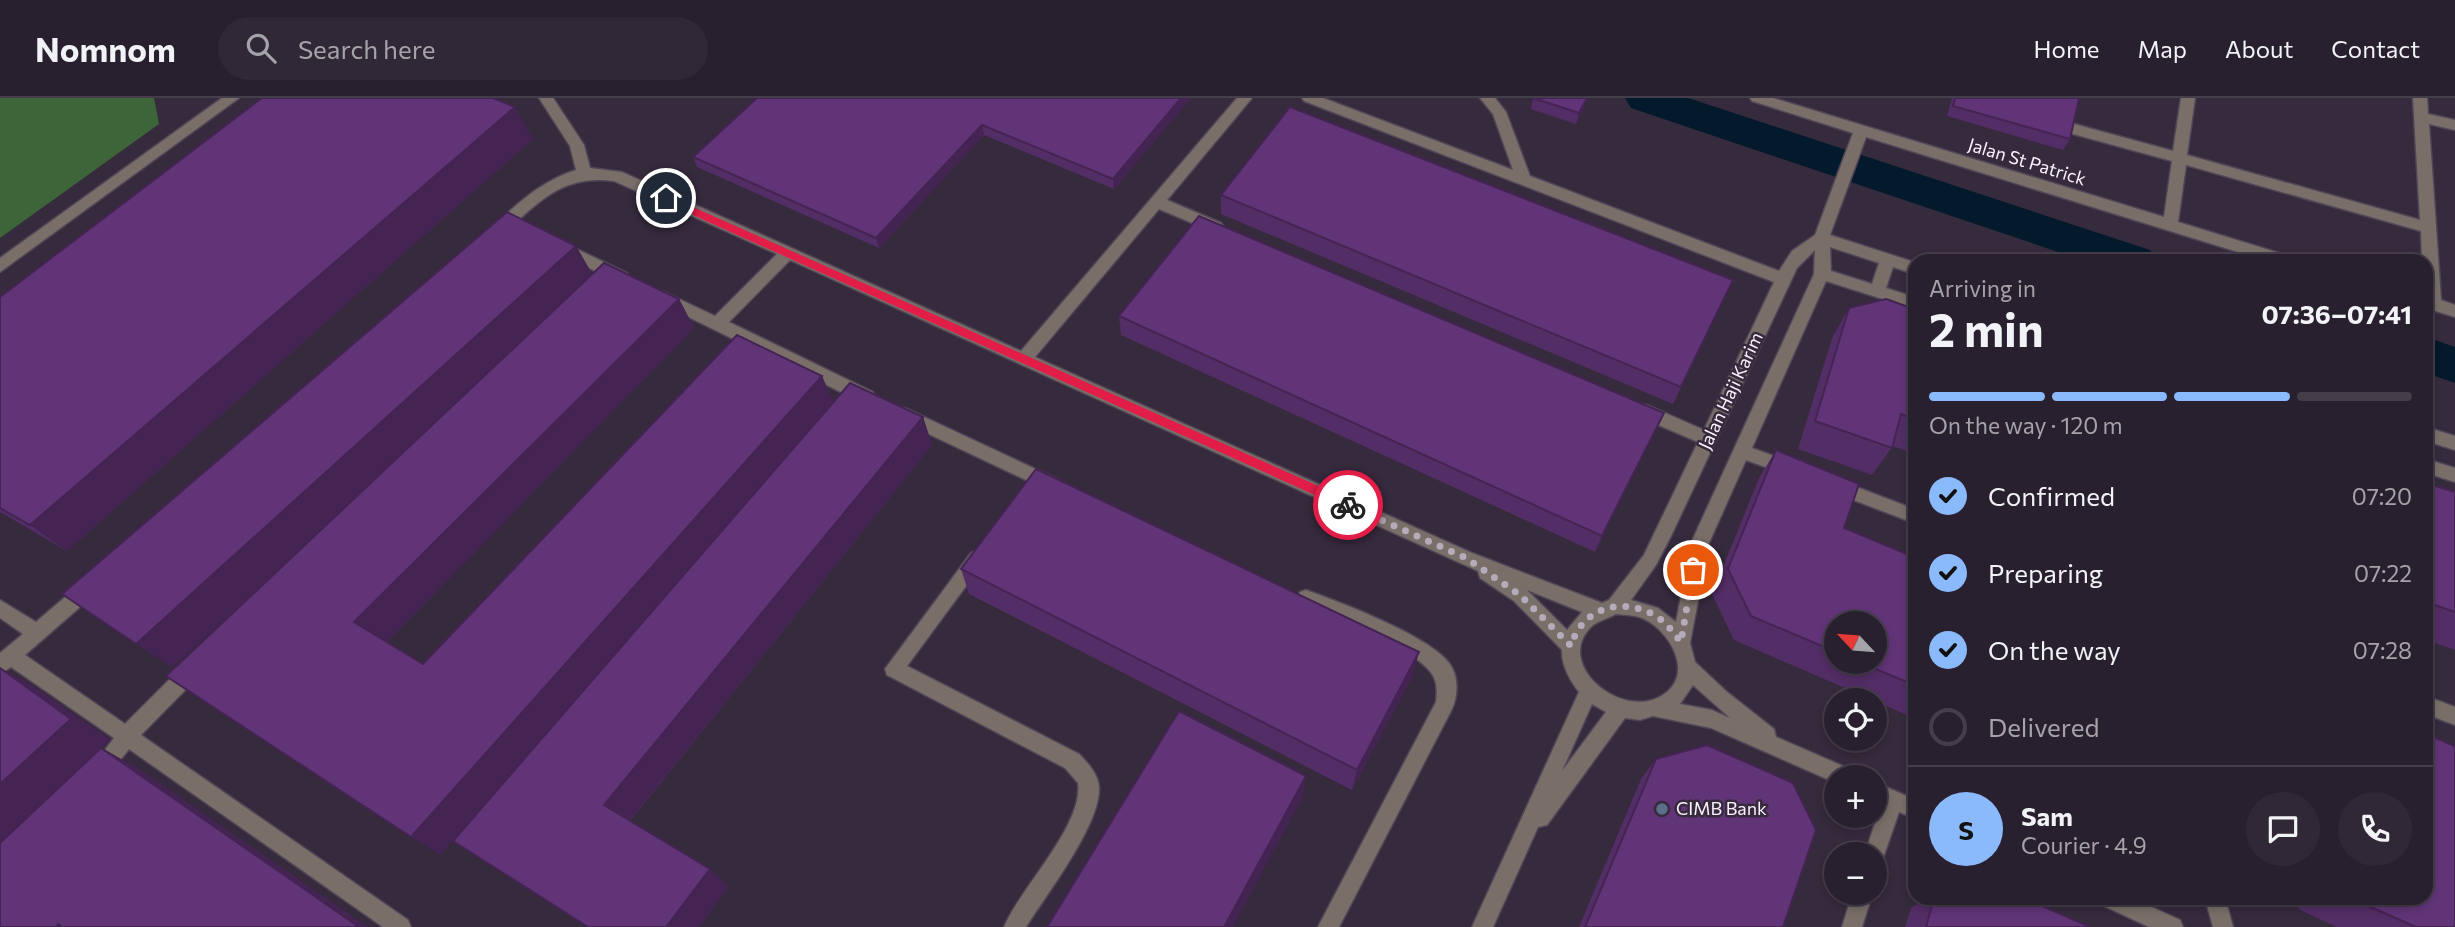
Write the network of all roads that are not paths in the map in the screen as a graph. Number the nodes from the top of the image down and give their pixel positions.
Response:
1 (232, 98) edge
2 (546, 98) edge
3 (1245, 98) edge
4 (1309, 98) edge
5 (1487, 98) edge
6 (1757, 98) edge
7 (2188, 98) edge
8 (2420, 98) edge
9 (2421, 117) junction
10 (2455, 125) edge
11 (2067, 127) edge
12 (1861, 132) junction
13 (2179, 159) junction
14 (584, 172) junction
15 (1523, 178) junction
16 (1157, 202) junction
17 (2170, 226) junction
18 (2428, 228) junction
19 (1234, 235) edge
20 (1821, 237) junction
21 (543, 239) edge
22 (487, 240) edge
23 (788, 253) junction
24 (2264, 254) edge
25 (2428, 254) edge
26 (1888, 259) junction
27 (0, 266) edge
28 (1908, 266) edge
29 (1822, 274) junction
30 (1784, 279) junction
31 (1877, 291) junction
32 (1908, 301) edge
33 (2433, 304) edge
34 (2455, 311) edge
35 (718, 324) junction
36 (1024, 359) junction
37 (1631, 405) edge
38 (2433, 436) edge
39 (1708, 439) junction
40 (2455, 443) edge
41 (1741, 451) junction
42 (2433, 468) edge
43 (2455, 475) edge
44 (1075, 495) edge
45 (1908, 514) edge
46 (990, 541) edge
47 (1466, 558) junction
48 (100, 578) edge
49 (1289, 591) edge
50 (0, 608) edge
51 (1607, 608) junction
52 (37, 633) junction
53 (1681, 642) junction
54 (1571, 646) junction
55 (208, 656) edge
56 (6, 660) edge
57 (1688, 667) junction
58 (1588, 691) junction
59 (2433, 708) edge
60 (1620, 709) junction
61 (1657, 709) junction
62 (2455, 716) edge
63 (129, 737) junction
64 (1785, 749) junction
65 (1824, 767) edge
66 (89, 780) edge
67 (1887, 796) edge
68 (1908, 806) edge
69 (1517, 849) junction
70 (1859, 905) edge
71 (2124, 905) edge
72 (2217, 905) edge
73 (401, 927) edge
74 (1014, 927) edge
75 (1328, 927) edge
76 (1482, 927) edge
77 (1852, 927) edge
78 (2173, 927) edge
79 (2223, 927) edge

1 - 27 street
2 - 14 street
3 - 16 street
4 - 15 street
5 - 15 street
6 - 12 street, Jalan St Patrick
7 - 13 street
8 - 9 street
9 - 10 street
9 - 18 street
11 - 13 street
12 - 17 street, Jalan St Patrick
12 - 20 street, Jalan Haji Karim
13 - 17 street
13 - 18 street
14 - 22 street
14 - 23 street
15 - 30 street
16 - 19 street
16 - 36 street
17 - 24 street, Jalan St Patrick
18 - 25 street
20 - 26 street
20 - 29 street
20 - 30 street, Jalan Haji Karim
21 - 35 street
23 - 35 street
23 - 36 street
26 - 28 street
26 - 31 street
29 - 31 street
29 - 41 street, Jalan Haji Karim
30 - 39 street, Jalan Haji Karim
31 - 32 street
33 - 34 street
35 - 44 street
36 - 47 street
37 - 39 street
38 - 40 street
39 - 51 street, Jalan Haji Karim
41 - 45 street
41 - 53 street, Jalan Haji Karim
42 - 43 street
46 - 74 street
47 - 51 street
47 - 54 street
48 - 52 street
49 - 75 street
50 - 52 street
51 - 53 street
51 - 54 street
52 - 56 street
53 - 57 street
54 - 58 street
55 - 63 street
56 - 63 street
57 - 61 street
57 - 64 street
58 - 60 street
58 - 69 street
59 - 62 street
60 - 61 street
60 - 69 street
61 - 64 street
63 - 66 street
63 - 73 street
64 - 65 street
67 - 68 street
69 - 76 street
70 - 77 street
71 - 78 street
72 - 79 street

